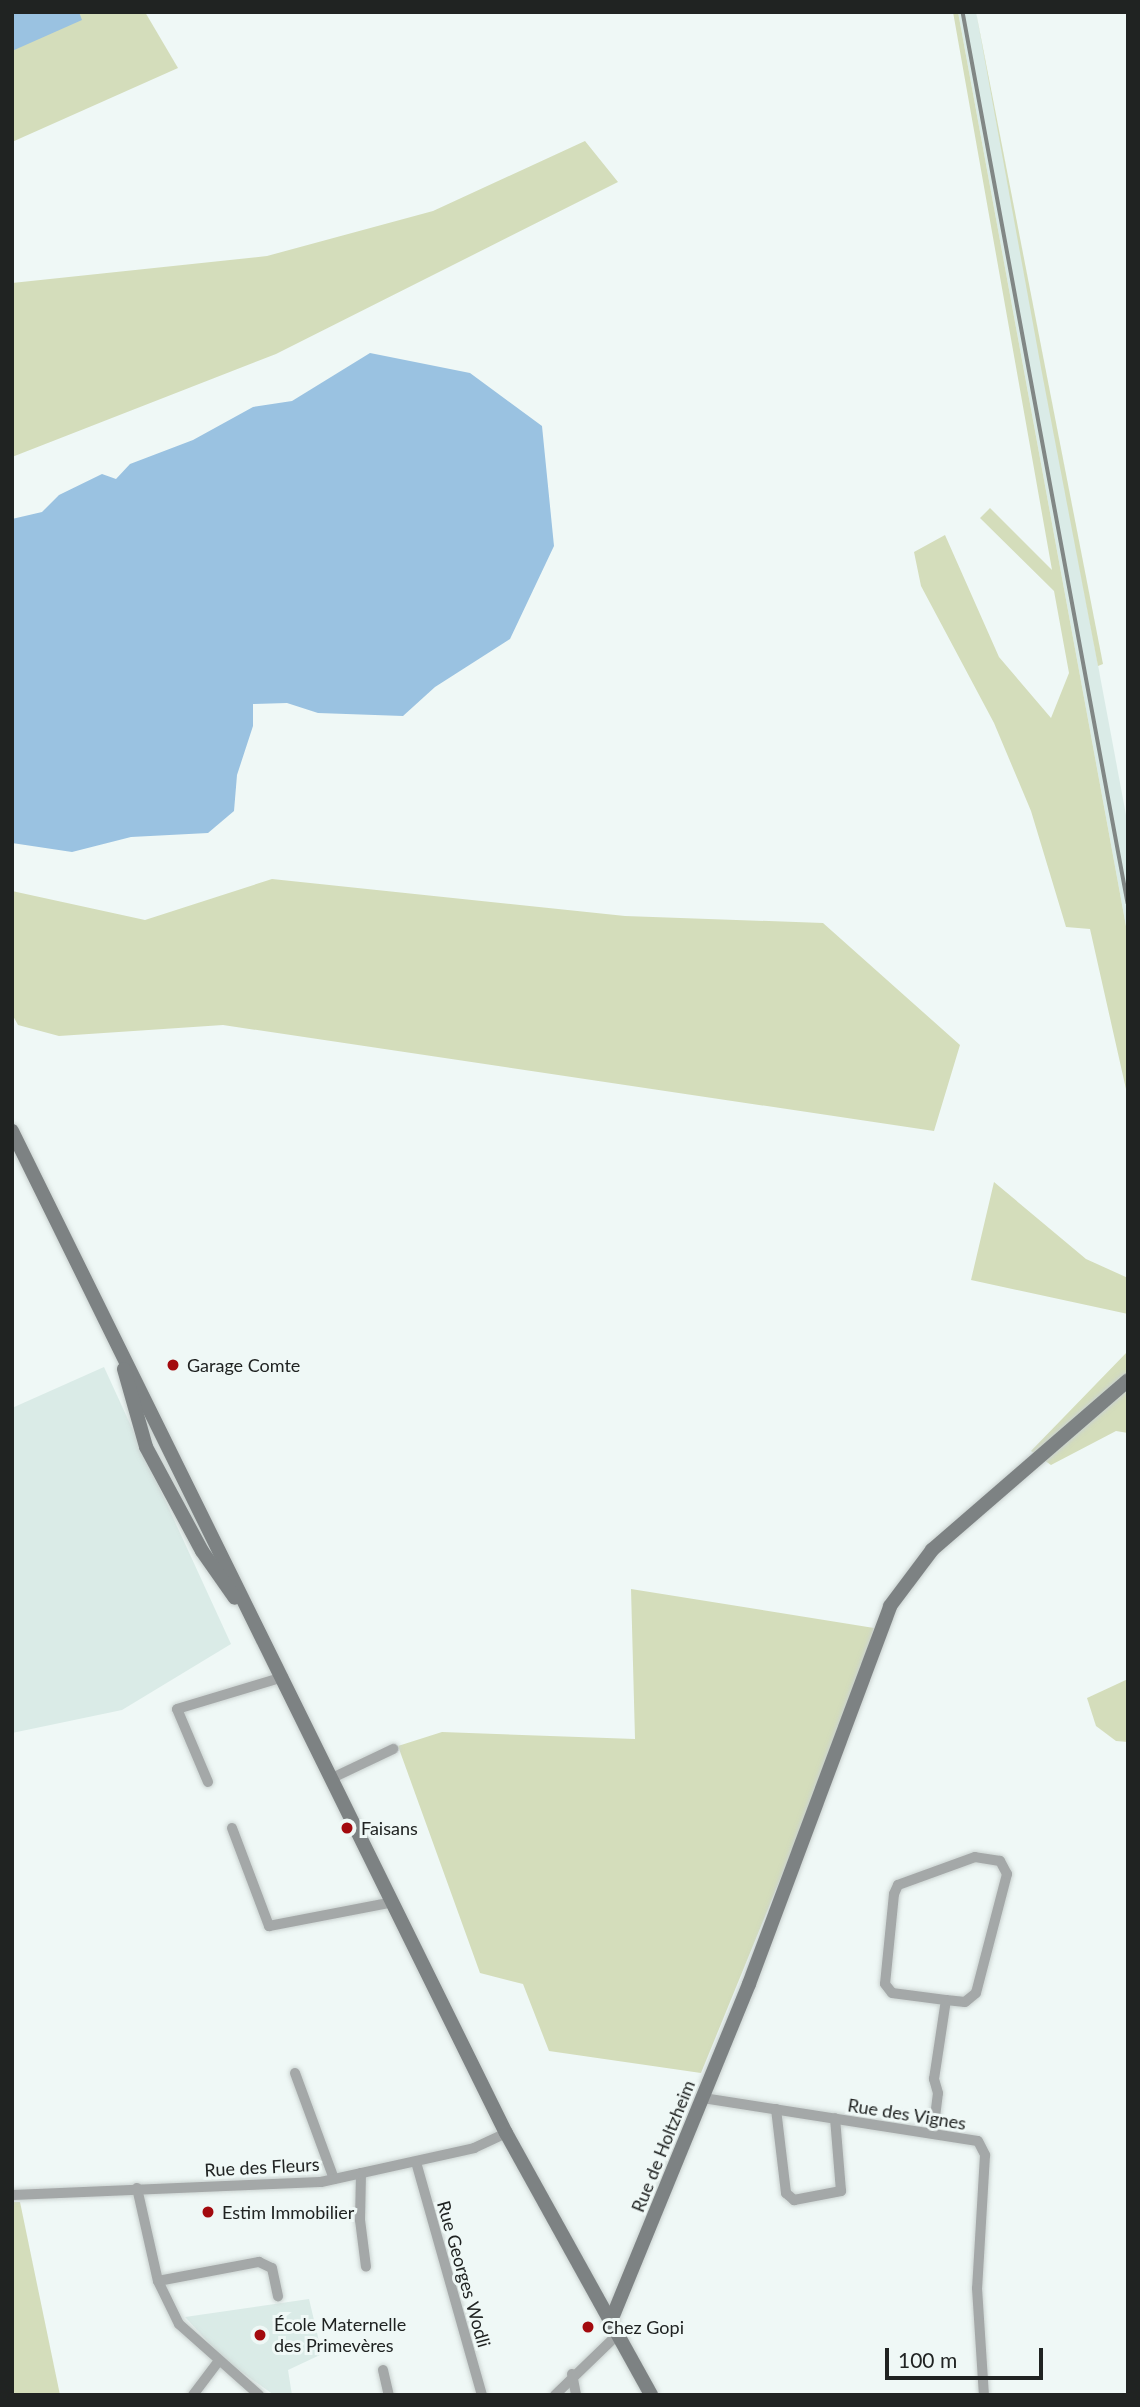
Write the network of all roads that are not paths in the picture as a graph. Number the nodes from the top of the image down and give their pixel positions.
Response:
1 (12, 1131) edge
2 (116, 1341) junction
3 (1128, 1380) edge
4 (176, 1469) junction
5 (161, 1476) junction
6 (190, 1495) junction
7 (176, 1503) junction
8 (215, 1559) junction
9 (283, 1677) junction
10 (393, 1749) dead end
11 (332, 1778) junction
12 (208, 1782) dead end
13 (232, 1828) dead end
14 (394, 1902) junction
15 (946, 2000) junction
16 (295, 2073) dead end
17 (703, 2098) junction
18 (776, 2109) junction
19 (835, 2118) junction
20 (506, 2133) junction
21 (933, 2133) junction
22 (416, 2162) junction
23 (361, 2173) junction
24 (334, 2179) junction
25 (137, 2188) junction
26 (12, 2195) edge
27 (366, 2267) dead end
28 (158, 2281) junction
29 (278, 2296) dead end
30 (613, 2329) junction
31 (218, 2362) junction
32 (383, 2370) dead end
33 (572, 2374) junction
34 (192, 2395) edge
35 (259, 2395) edge
36 (389, 2395) edge
37 (482, 2395) edge
38 (555, 2395) edge
39 (576, 2395) edge
40 (651, 2395) edge
41 (984, 2395) edge

1 - 2 main road
2 - 4 main road
2 - 5 main road
3 - 17 main road, Rue de Holtzheim
4 - 5 main road
4 - 6 main road
5 - 7 main road
6 - 7 main road
6 - 8 main road
7 - 8 main road
8 - 9 main road
9 - 11 main road
9 - 12 street
10 - 11 street
11 - 14 main road
13 - 14 street
14 - 20 main road
15 - 15 street
15 - 21 street
16 - 24 street
17 - 18 street, Rue des Vignes
17 - 30 main road, Rue de Holtzheim
18 - 19 street, Rue des Vignes
18 - 19 street
19 - 21 street, Rue des Vignes
20 - 22 street, Rue des Fleurs
20 - 30 main road
21 - 41 street, Rue des Vignes
22 - 23 street, Rue des Fleurs
22 - 37 street, Rue Georges Wodli
23 - 24 street, Rue des Fleurs
23 - 27 street
24 - 25 street, Rue des Fleurs
25 - 26 street, Rue des Fleurs
25 - 28 street
28 - 29 street
28 - 31 street
30 - 33 street
30 - 40 main road
31 - 34 street
31 - 35 street
32 - 36 street
33 - 38 street
33 - 39 street

